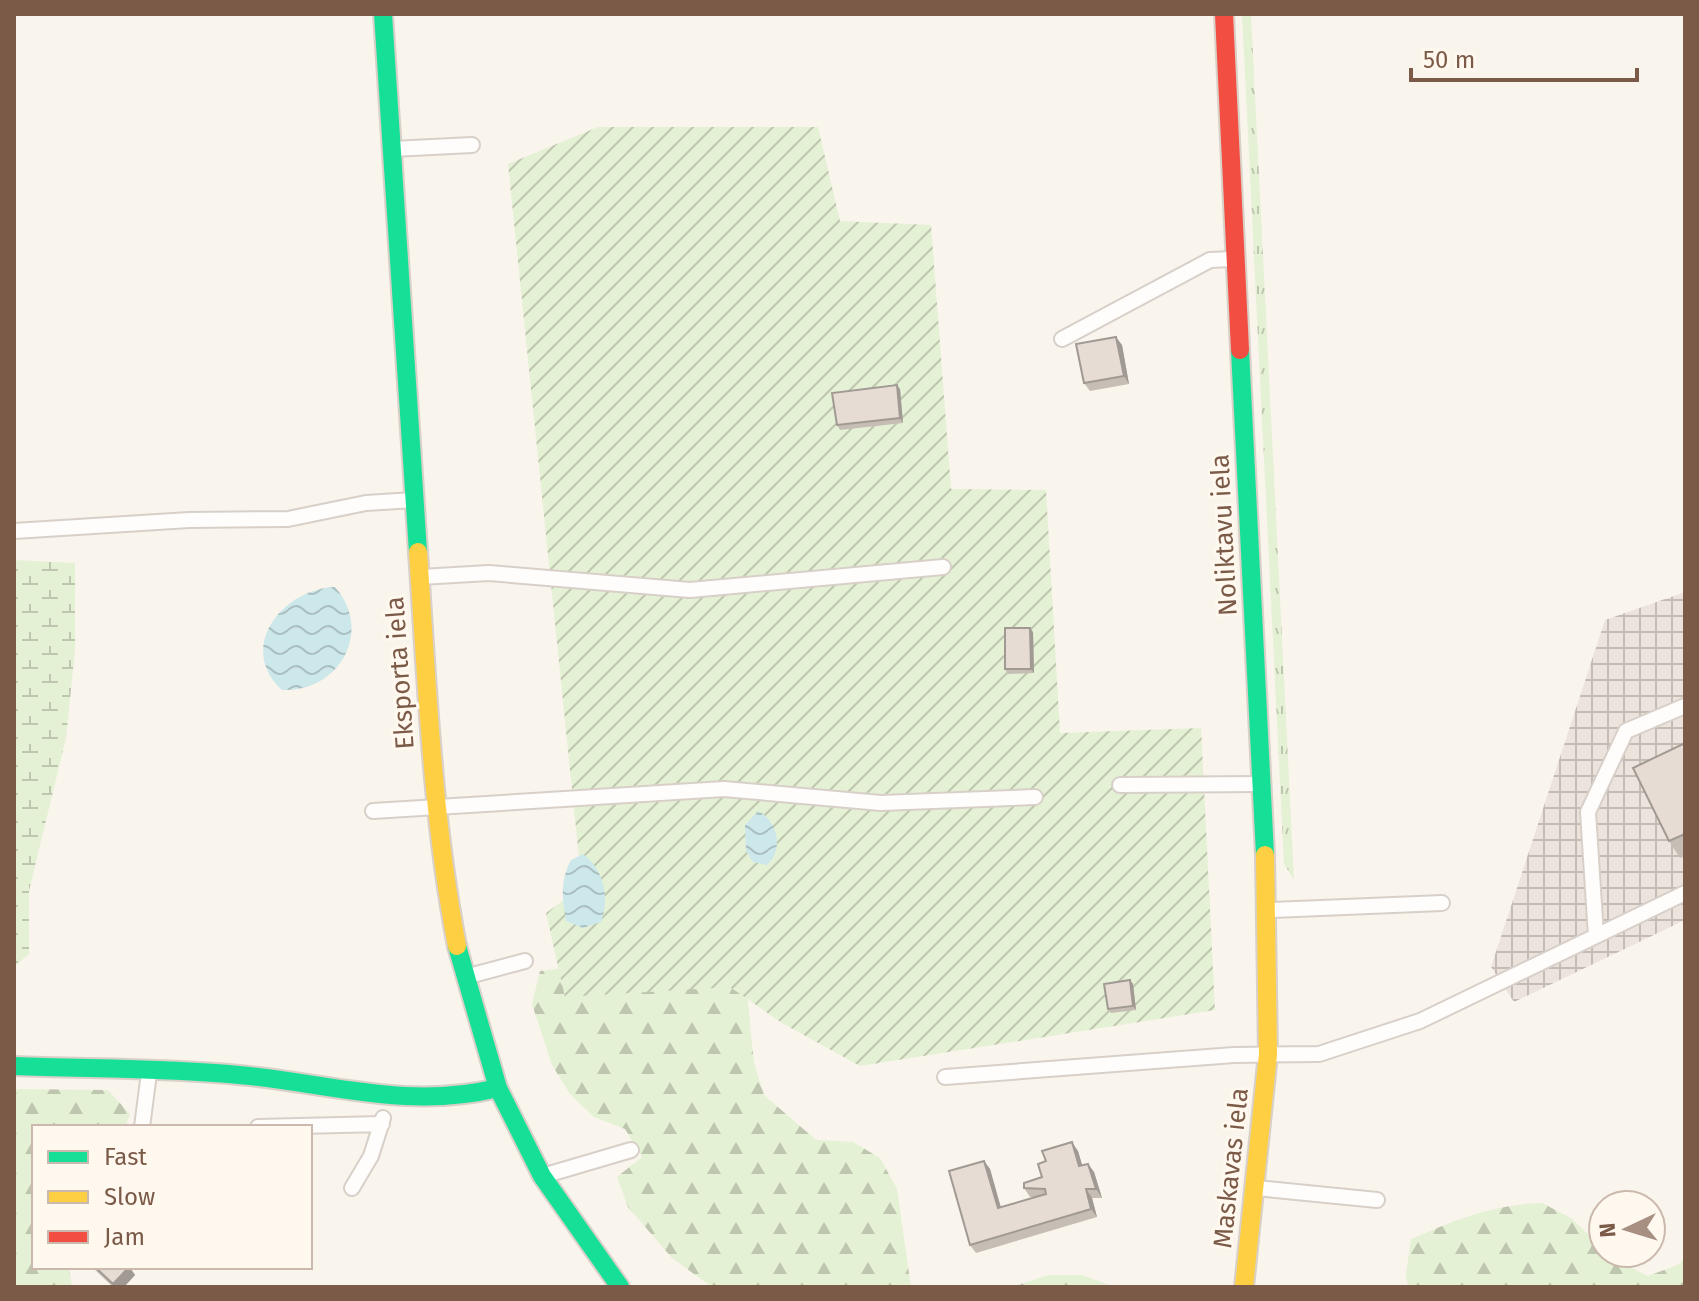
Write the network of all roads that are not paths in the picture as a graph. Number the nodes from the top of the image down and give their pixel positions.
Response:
1 (383, 14) edge
2 (1224, 14) edge
3 (472, 145) dead end
4 (392, 149) junction
5 (1237, 259) junction
6 (1062, 339) dead end
7 (414, 500) junction
8 (14, 531) edge
9 (943, 567) dead end
10 (420, 577) junction
11 (1685, 706) edge
12 (1262, 784) junction
13 (1120, 785) dead end
14 (1035, 797) dead end
15 (436, 806) junction
16 (373, 811) dead end
17 (1685, 893) edge
18 (1442, 903) dead end
19 (1268, 910) junction
20 (1596, 936) junction
21 (525, 961) dead end
22 (465, 977) junction
23 (1268, 1054) junction
24 (14, 1066) edge
25 (149, 1072) junction
26 (945, 1077) dead end
27 (498, 1088) junction
28 (386, 1097) junction
29 (382, 1124) junction
30 (142, 1125) edge
31 (312, 1126) edge
32 (631, 1150) dead end
33 (542, 1176) junction
34 (352, 1188) dead end
35 (1256, 1188) junction
36 (1377, 1200) dead end
37 (620, 1287) edge
38 (1244, 1287) edge

1 - 4 street, Eksporta iela
2 - 5 street, Noliktavu iela
3 - 4 lane
4 - 7 street, Eksporta iela
5 - 6 lane
5 - 12 street, Noliktavu iela
7 - 8 lane
7 - 10 street, Eksporta iela
9 - 10 lane
10 - 15 street, Eksporta iela
11 - 20 lane
12 - 13 lane
12 - 19 street, Noliktavu iela
14 - 15 lane
15 - 16 lane
15 - 22 street, Eksporta iela
17 - 20 lane
18 - 19 lane
19 - 23 street, Noliktavu iela
20 - 23 lane
21 - 22 lane
22 - 27 street, Eksporta iela
23 - 26 lane
23 - 35 street, Maskavas iela
24 - 25 street
25 - 28 street
25 - 30 lane
27 - 28 street
27 - 33 street, Eksporta iela
28 - 29 lane
29 - 31 lane
29 - 34 lane
32 - 33 lane
33 - 37 street, Eksporta iela
35 - 36 lane
35 - 38 street, Maskavas iela

